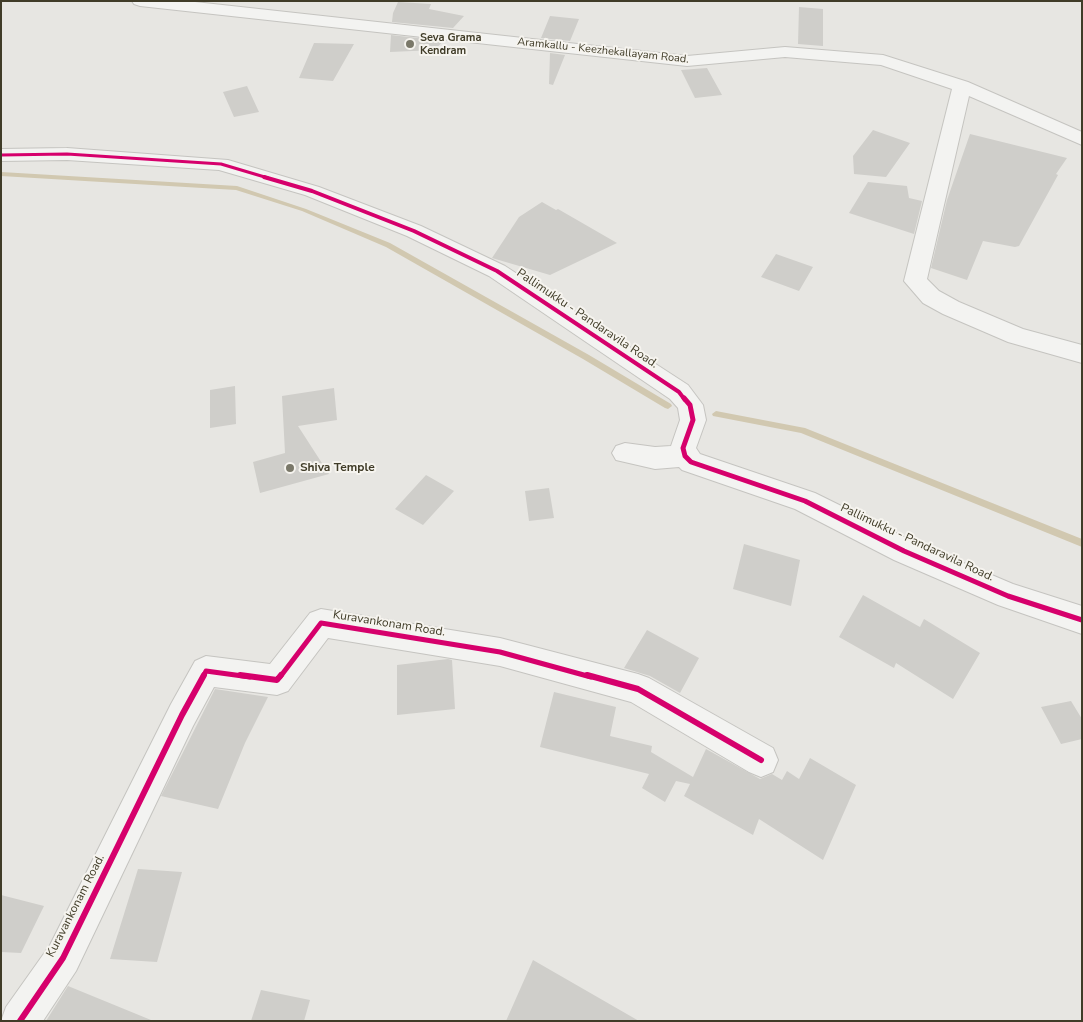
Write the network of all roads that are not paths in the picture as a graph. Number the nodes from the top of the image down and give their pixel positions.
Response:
1 (149, 2) edge
2 (962, 86) junction
3 (1082, 139) edge
4 (1, 156) edge
5 (1082, 354) edge
6 (625, 453) dead end
7 (685, 456) junction
8 (1082, 620) edge
9 (761, 760) dead end
10 (20, 1021) edge

1 - 2 street, Aramkallu - Keezhekallayam Road.
2 - 3 street, Aramkallu - Keezhekallayam Road.
2 - 5 street
4 - 7 street, Pallimukku - Pandaravila Road.
6 - 7 street
7 - 8 street, Pallimukku - Pandaravila Road.
9 - 10 street, Kuravankonam Road.

